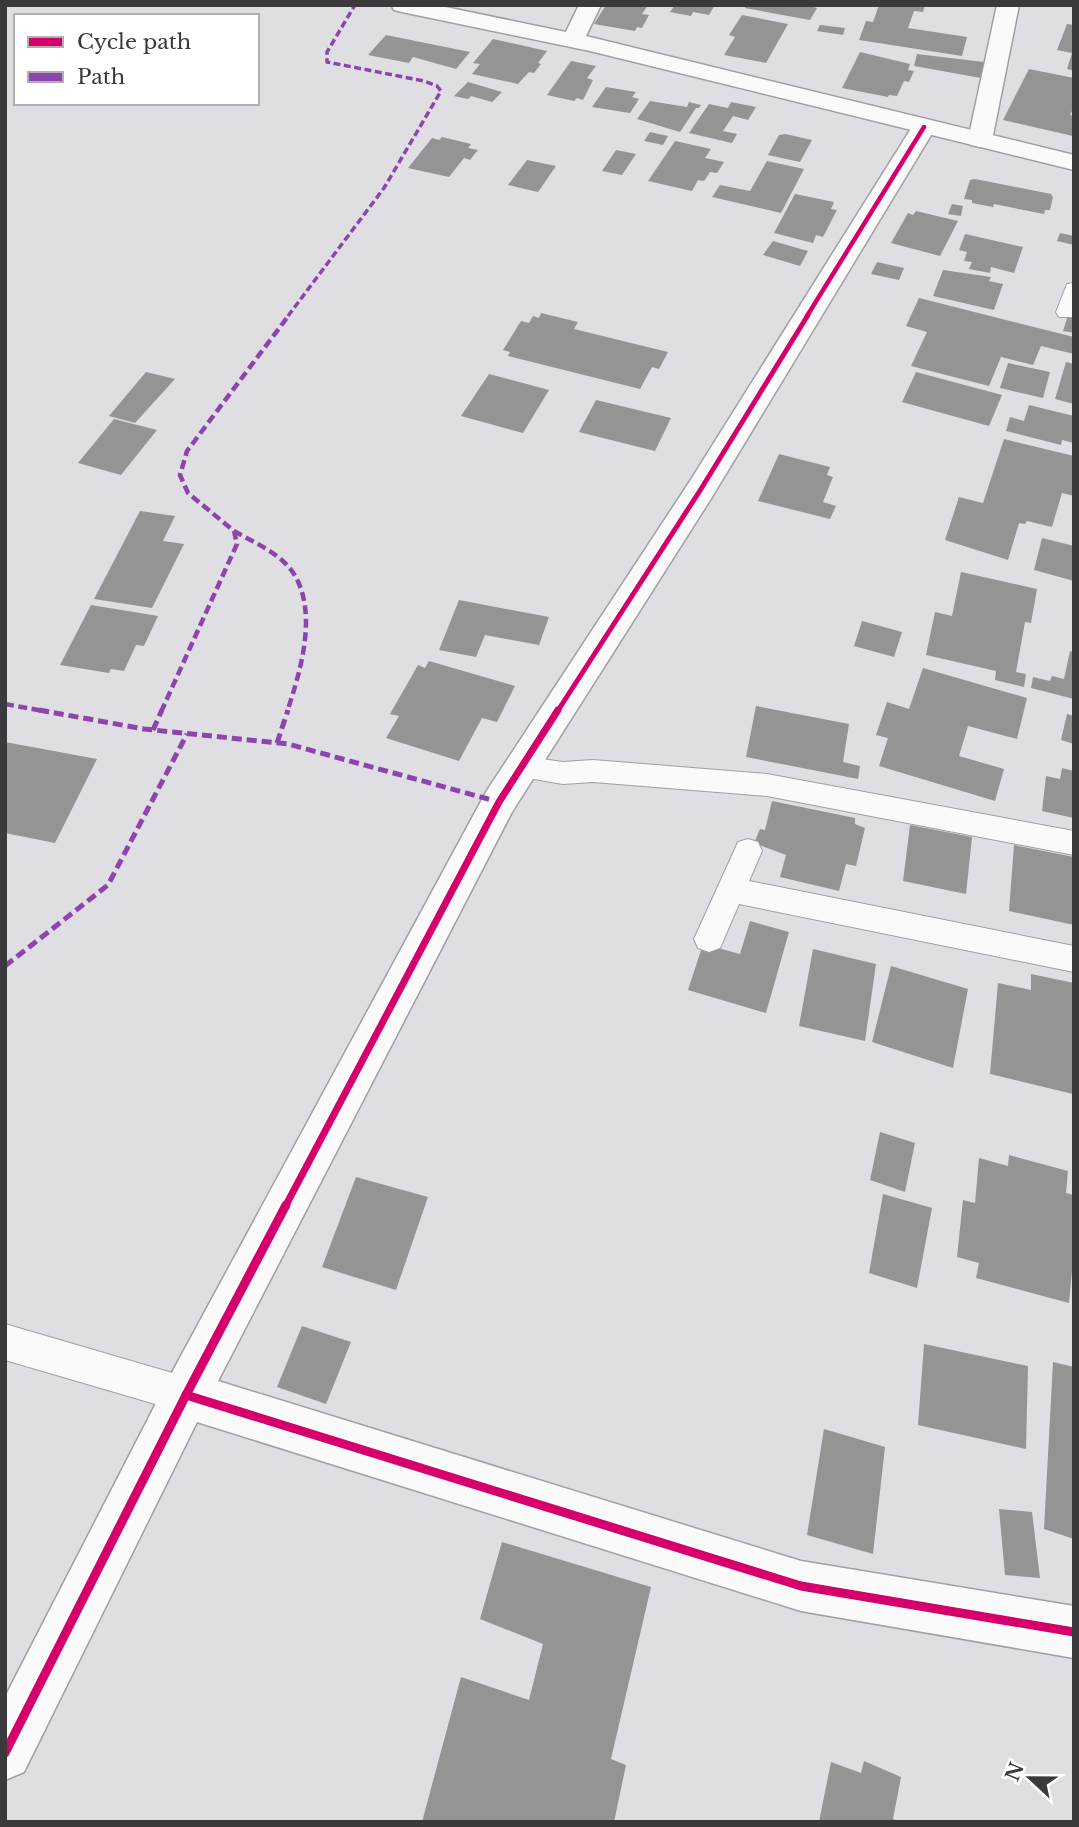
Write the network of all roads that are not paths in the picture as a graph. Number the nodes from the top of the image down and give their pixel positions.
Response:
1 (402, 5) edge
2 (590, 5) edge
3 (1008, 5) edge
4 (573, 40) junction
5 (924, 127) junction
6 (980, 140) junction
7 (1074, 163) edge
8 (521, 767) junction
9 (1074, 843) edge
10 (748, 851) dead end
11 (731, 890) junction
12 (709, 939) dead end
13 (1074, 959) edge
14 (5, 1342) edge
15 (186, 1395) junction
16 (1074, 1632) edge
17 (5, 1753) edge

1 - 4 street
2 - 4 street
3 - 6 street
4 - 5 street
5 - 6 street
5 - 8 street
6 - 7 street
8 - 9 lane
8 - 15 street
10 - 11 lane
11 - 12 lane
11 - 13 lane
14 - 15 lane
15 - 16 street
15 - 17 street

